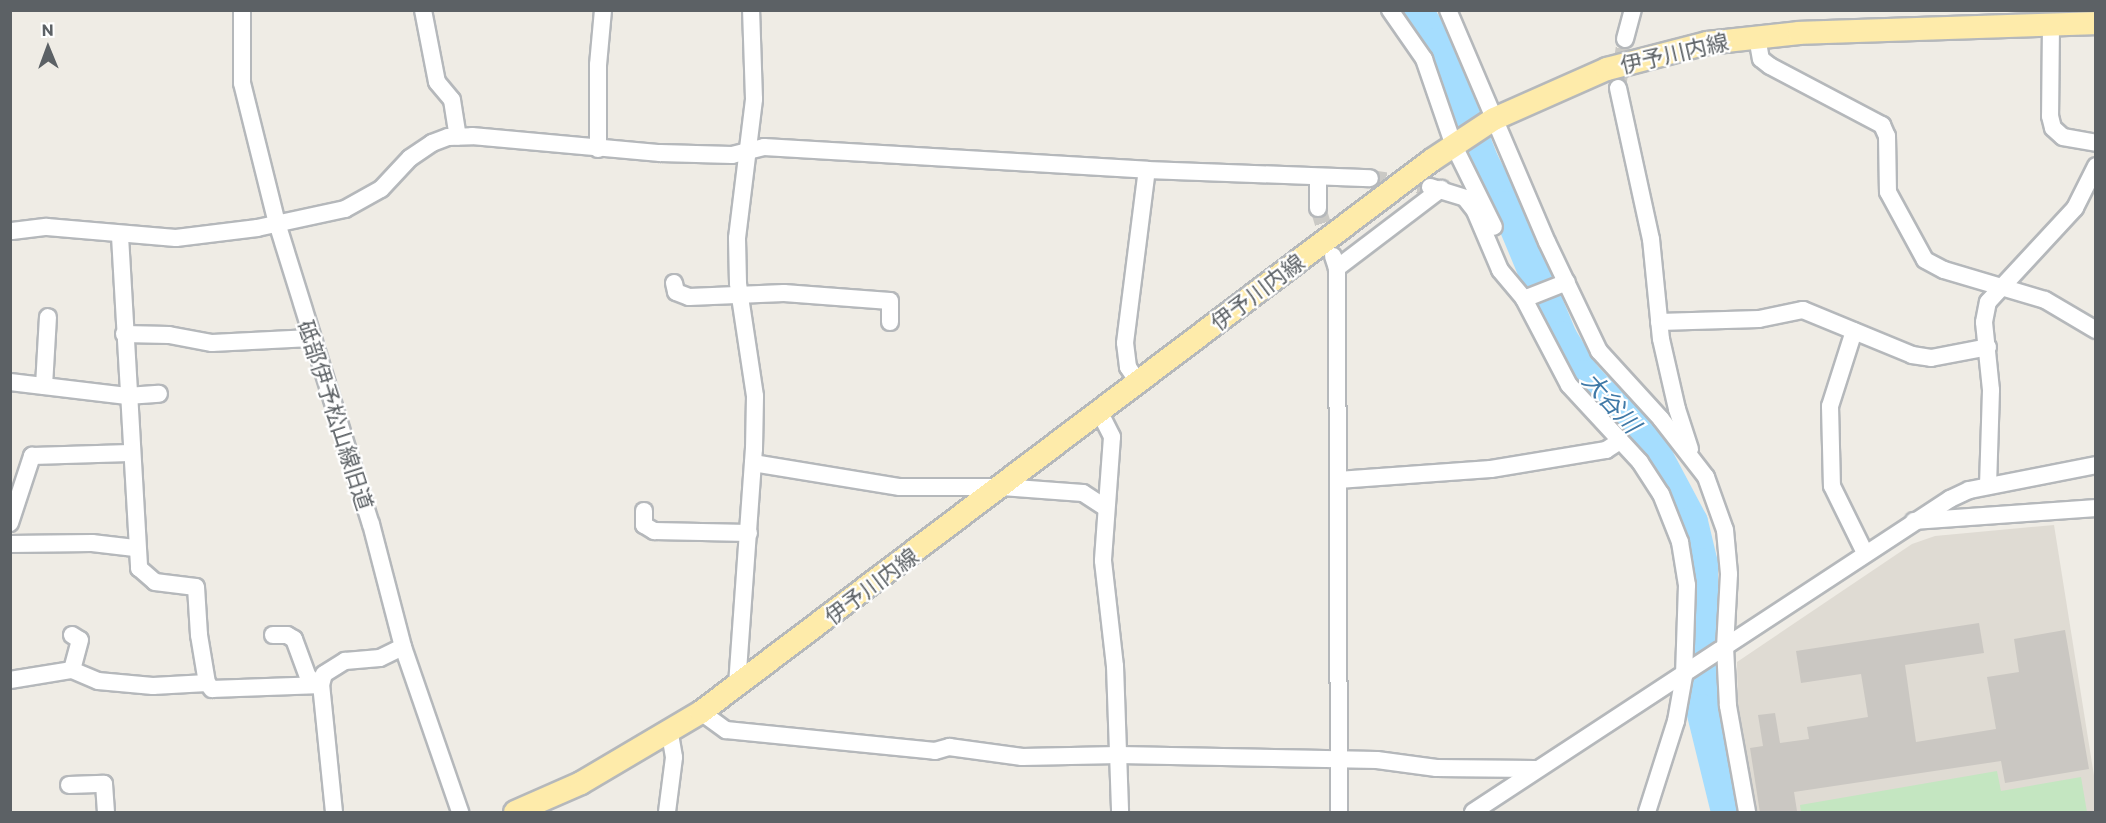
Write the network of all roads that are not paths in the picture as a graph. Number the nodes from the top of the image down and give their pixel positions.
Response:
1 (242, 10) edge
2 (423, 10) edge
3 (603, 10) edge
4 (751, 10) edge
5 (1390, 10) edge
6 (1448, 10) edge
7 (1633, 10) edge
8 (2015, 18) edge
9 (2096, 23) edge
10 (2051, 25) junction
11 (1757, 37) junction
12 (1625, 39) tunnel mouth
13 (1618, 88) tunnel mouth
14 (1488, 123) junction
15 (458, 137) junction
16 (2096, 143) edge
17 (1456, 144) junction
18 (598, 149) junction
19 (746, 153) junction
20 (2096, 166) edge
21 (1147, 170) junction
22 (1318, 177) junction
23 (1370, 178) tunnel mouth
24 (1318, 208) tunnel mouth
25 (277, 223) junction
26 (11, 231) edge
27 (120, 236) junction
28 (674, 283) dead end
29 (1563, 284) junction
30 (2002, 285) junction
31 (1524, 293) junction
32 (741, 294) junction
33 (48, 317) dead end
34 (890, 322) dead end
35 (1659, 322) junction
36 (2096, 330) edge
37 (1854, 331) junction
38 (124, 334) junction
39 (311, 338) junction
40 (1988, 347) junction
41 (10, 382) edge
42 (1138, 382) junction
43 (44, 386) junction
44 (159, 393) dead end
45 (127, 396) junction
46 (1100, 411) junction
47 (1620, 441) junction
48 (130, 453) junction
49 (753, 463) junction
50 (1695, 464) junction
51 (2096, 465) edge
52 (1338, 480) junction
53 (1988, 486) junction
54 (1002, 487) junction
55 (2096, 507) edge
56 (1106, 508) junction
57 (644, 511) dead end
58 (1913, 521) junction
59 (10, 523) edge
60 (749, 533) junction
61 (10, 544) edge
62 (135, 548) junction
63 (1865, 553) junction
64 (273, 634) dead end
65 (72, 635) dead end
66 (403, 647) junction
67 (1722, 648) junction
68 (72, 670) junction
69 (1687, 674) junction
70 (10, 680) edge
71 (207, 683) junction
72 (321, 685) junction
73 (737, 685) junction
74 (701, 712) junction
75 (670, 734) junction
76 (1119, 755) junction
77 (1338, 760) junction
78 (1535, 769) junction
79 (69, 785) dead end
80 (106, 813) edge
81 (334, 813) edge
82 (460, 813) edge
83 (515, 813) edge
84 (667, 813) edge
85 (1120, 813) edge
86 (1339, 813) edge
87 (1473, 813) edge
88 (1647, 813) edge
89 (1747, 813) edge

1 - 25 street, 砥部伊予松山線旧道
2 - 15 street
3 - 18 street
4 - 19 street
5 - 17 street
6 - 14 street
7 - 12 street
8 - 10 main road, 伊予川内線
8 - 11 main road, 伊予川内線
9 - 10 main road, 伊予川内線
10 - 16 street
11 - 14 main road, 伊予川内線
11 - 30 street
13 - 35 street
14 - 17 main road, 伊予川内線
14 - 29 street
15 - 18 street
15 - 25 street
17 - 31 street
17 - 42 main road, 伊予川内線
18 - 19 street
19 - 21 street
19 - 32 street
20 - 30 street
21 - 22 street
21 - 42 street
22 - 23 street
22 - 24 street
25 - 27 street
25 - 39 street, 砥部伊予松山線旧道
26 - 27 street
27 - 38 street
28 - 32 street
29 - 31 street
29 - 50 street
30 - 36 street
30 - 40 street
31 - 47 street
31 - 52 street
32 - 34 street
32 - 49 street
33 - 43 street
35 - 37 street
35 - 50 street
37 - 40 street
37 - 63 street
38 - 39 street
38 - 45 street
39 - 66 street, 砥部伊予松山線旧道
40 - 53 street
41 - 43 street
42 - 46 main road, 伊予川内線
43 - 45 street
44 - 45 street
45 - 48 street
46 - 54 main road, 伊予川内線
46 - 56 street
47 - 52 street
47 - 69 street
48 - 59 street
48 - 62 street
49 - 54 street
49 - 60 street
50 - 67 street
51 - 53 street
52 - 77 street
53 - 58 street
54 - 56 street
54 - 73 main road, 伊予川内線
55 - 58 street
56 - 76 street
57 - 60 street
58 - 63 street
60 - 73 street
61 - 62 street
62 - 71 street
63 - 67 street
64 - 72 street
65 - 68 street
66 - 72 street
66 - 82 street, 砥部伊予松山線旧道
67 - 69 street
67 - 89 street
68 - 70 street
68 - 71 street
69 - 78 street
69 - 88 street
71 - 72 street
72 - 81 street
73 - 74 main road, 伊予川内線
74 - 75 main road, 伊予川内線
74 - 76 street
75 - 83 main road, 伊予川内線
75 - 84 street
76 - 77 street
76 - 85 street
77 - 78 street
77 - 86 street
78 - 87 street
79 - 80 street

